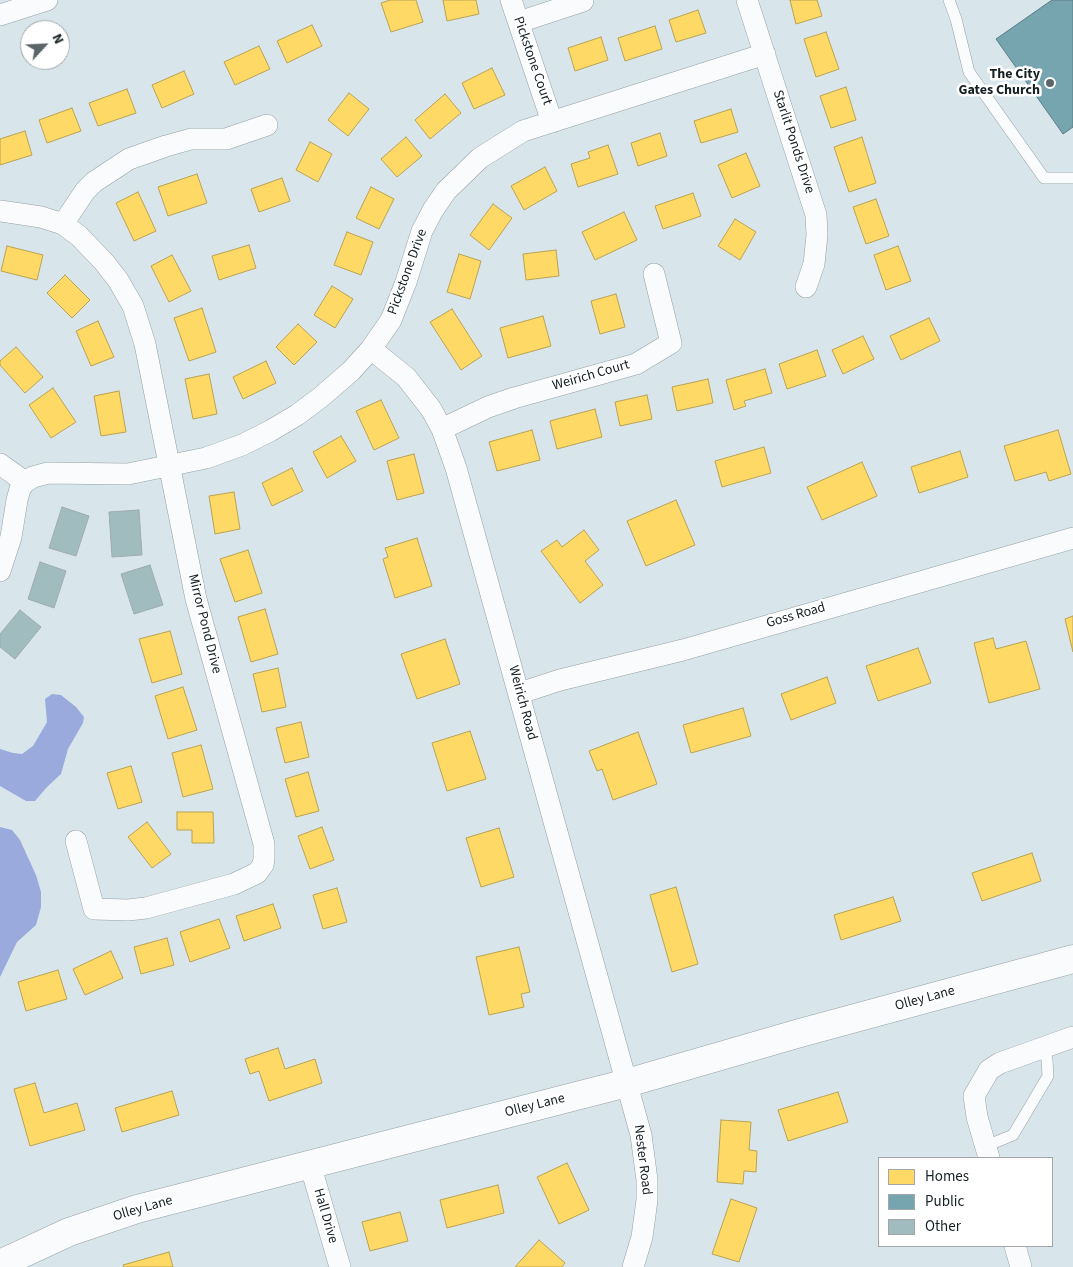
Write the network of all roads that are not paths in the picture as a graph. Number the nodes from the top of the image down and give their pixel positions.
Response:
1 (47, 0) edge
2 (511, 0) edge
3 (747, 0) edge
4 (949, 0) edge
5 (583, 1) edge
6 (0, 15) edge
7 (519, 22) junction
8 (765, 54) junction
9 (552, 122) junction
10 (268, 125) dead end
11 (1073, 178) edge
12 (0, 211) edge
13 (63, 224) junction
14 (654, 274) dead end
15 (806, 287) dead end
16 (372, 349) junction
17 (442, 429) junction
18 (0, 464) edge
19 (169, 466) junction
20 (25, 482) junction
21 (1073, 538) edge
22 (0, 571) edge
23 (520, 693) junction
24 (76, 841) dead end
25 (1072, 964) edge
26 (1073, 1037) edge
27 (1044, 1047) junction
28 (627, 1083) junction
29 (988, 1152) edge
30 (310, 1164) junction
31 (1015, 1247) edge
32 (0, 1264) edge
33 (340, 1267) edge
34 (633, 1267) edge
35 (1021, 1267) edge

1 - 6 street
2 - 7 street, Pickstone Court
3 - 8 street, Starlit Ponds Drive
4 - 11 lane
5 - 7 street
7 - 9 street, Pickstone Court
8 - 9 street, Pickstone Drive
8 - 15 street, Starlit Ponds Drive
9 - 16 street, Pickstone Drive
10 - 13 street
12 - 13 street, Mirror Pond Drive
13 - 19 street, Mirror Pond Drive
14 - 17 street, Weirich Court
16 - 17 street, Weirich Road
16 - 19 street, Pickstone Drive
17 - 23 street, Weirich Road
18 - 20 street
19 - 20 street, Pickstone Drive
19 - 24 street, Mirror Pond Drive
20 - 22 street
21 - 23 street, Goss Road
23 - 28 street, Weirich Road
25 - 28 main road, Olley Lane
26 - 27 street
27 - 29 lane
27 - 29 street
28 - 30 main road, Olley Lane
28 - 34 street, Nester Road
30 - 32 main road, Olley Lane
30 - 33 street, Hall Drive
31 - 35 street

